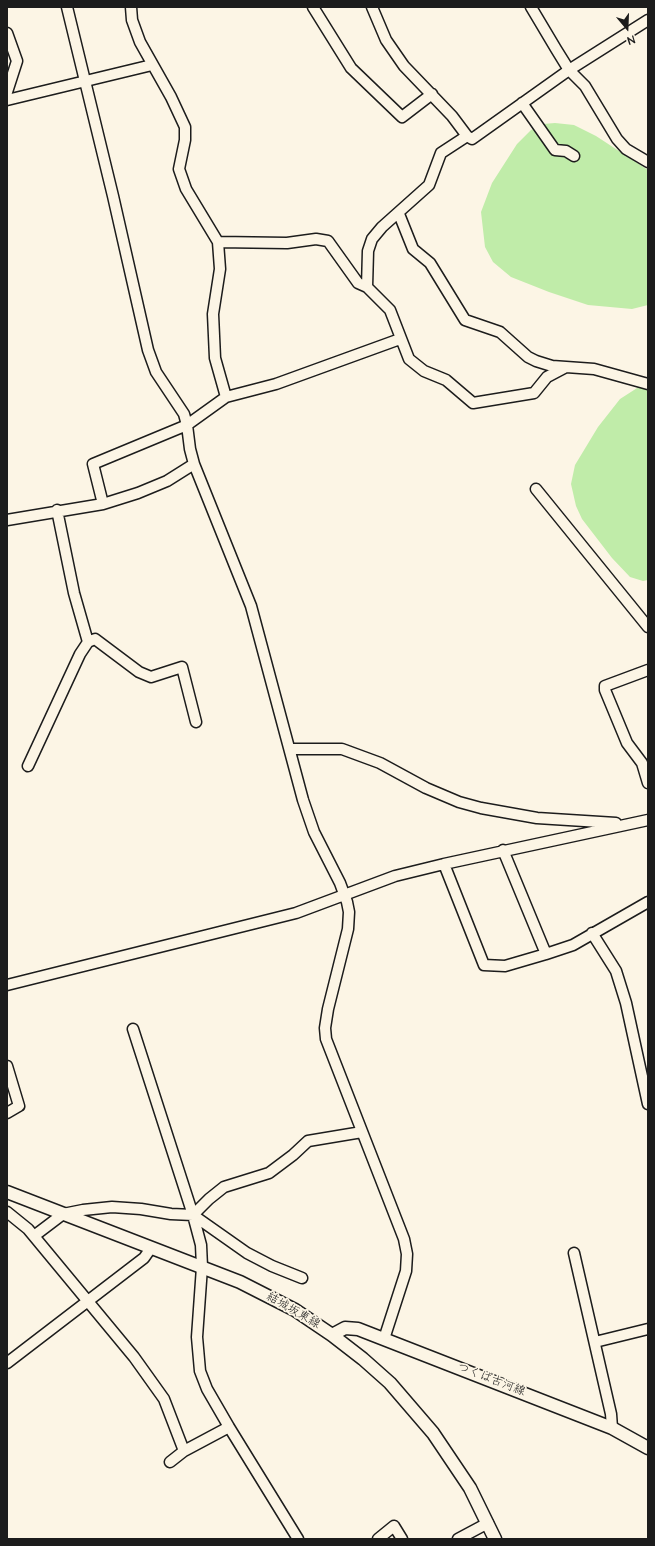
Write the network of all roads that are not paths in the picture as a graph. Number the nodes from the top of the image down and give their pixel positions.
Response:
1 (67, 7) edge
2 (131, 7) edge
3 (313, 7) edge
4 (372, 7) edge
5 (531, 7) edge
6 (648, 20) edge
7 (7, 33) edge
8 (152, 65) junction
9 (570, 70) junction
10 (86, 81) junction
11 (7, 92) edge
12 (432, 94) junction
13 (7, 100) edge
14 (522, 103) junction
15 (467, 136) junction
16 (574, 156) dead end
17 (648, 162) edge
18 (399, 214) junction
19 (218, 242) junction
20 (367, 287) junction
21 (400, 339) junction
22 (564, 368) junction
23 (648, 384) edge
24 (226, 397) junction
25 (187, 425) junction
26 (194, 464) junction
27 (536, 489) dead end
28 (103, 504) junction
29 (58, 510) junction
30 (7, 520) edge
31 (648, 627) edge
32 (88, 642) junction
33 (648, 670) edge
34 (196, 722) dead end
35 (290, 749) junction
36 (28, 766) dead end
37 (648, 782) edge
38 (648, 820) edge
39 (629, 824) junction
40 (503, 850) junction
41 (444, 864) junction
42 (345, 895) junction
43 (648, 902) edge
44 (592, 933) junction
45 (546, 954) junction
46 (7, 985) edge
47 (133, 1029) dead end
48 (7, 1066) edge
49 (648, 1104) edge
50 (7, 1113) edge
51 (362, 1132) junction
52 (7, 1192) edge
53 (7, 1212) edge
54 (63, 1214) junction
55 (193, 1216) junction
56 (34, 1236) junction
57 (151, 1248) junction
58 (574, 1253) dead end
59 (202, 1267) junction
60 (302, 1278) dead end
61 (88, 1303) junction
62 (648, 1329) edge
63 (332, 1335) junction
64 (384, 1339) junction
65 (595, 1342) junction
66 (7, 1363) edge
67 (229, 1427) junction
68 (612, 1428) junction
69 (648, 1448) edge
70 (184, 1451) junction
71 (170, 1462) dead end
72 (488, 1523) junction
73 (298, 1539) edge
74 (378, 1539) edge
75 (402, 1539) edge
76 (458, 1539) edge
77 (495, 1539) edge

1 - 10 street
2 - 8 street
3 - 12 street
4 - 12 street
5 - 9 street
6 - 9 street
7 - 11 street
8 - 10 street
8 - 19 street
9 - 14 street
9 - 17 street
10 - 13 street
10 - 25 street
12 - 15 street
14 - 15 street
14 - 16 street
15 - 18 street
18 - 20 street
18 - 22 street
19 - 20 street
19 - 24 street
20 - 21 street
21 - 22 street
21 - 24 street
22 - 23 street
24 - 25 street
25 - 26 street
25 - 28 street
26 - 28 street
26 - 35 street
27 - 31 street
28 - 29 street
29 - 30 street
29 - 32 street
32 - 34 street
32 - 36 street
33 - 37 street
35 - 39 street
35 - 42 street
38 - 39 street
39 - 40 street
40 - 41 street
40 - 45 street
41 - 42 street
41 - 45 street
42 - 46 street
42 - 51 street
43 - 44 street
44 - 45 street
44 - 49 street
47 - 55 street
48 - 50 street
51 - 55 street
51 - 64 street
52 - 54 main road, 結城坂東線
53 - 56 street
54 - 55 street
54 - 56 street
54 - 57 main road, 結城坂東線
55 - 59 street
55 - 60 street
56 - 61 street
57 - 59 main road, 結城坂東線
57 - 61 street
58 - 65 street
59 - 63 main road, 結城坂東線
59 - 67 street
61 - 66 street
61 - 70 street
62 - 65 street
63 - 64 main road, つくば古河線
63 - 72 main road, 結城坂東線
64 - 68 main road, つくば古河線
65 - 68 street
67 - 70 street
67 - 73 street
68 - 69 main road, つくば古河線
70 - 71 street
72 - 76 street
72 - 77 main road, 結城坂東線
74 - 75 street

